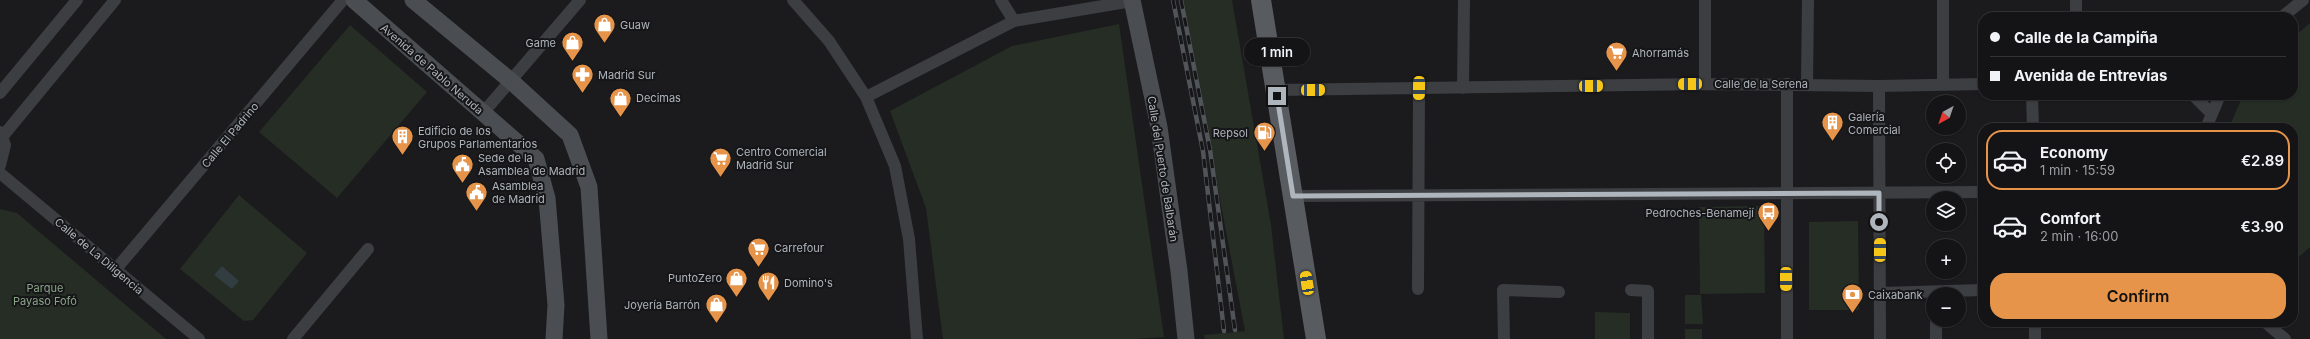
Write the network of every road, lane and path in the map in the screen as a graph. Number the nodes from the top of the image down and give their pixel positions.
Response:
1 (77, 0) edge
2 (115, 0) edge
3 (343, 0) edge
4 (354, 0) edge
5 (413, 0) edge
6 (580, 0) edge
7 (793, 0) edge
8 (1001, 0) edge
9 (1132, 0) edge
10 (1261, 0) edge
11 (1464, 0) edge
12 (1705, 0) edge
13 (1808, 0) edge
14 (1943, 0) edge
15 (2076, 0) edge
16 (2303, 0) edge
17 (2076, 12) edge
18 (2288, 12) edge
19 (1014, 21) junction
20 (510, 81) junction
21 (1705, 84) junction
22 (1787, 84) junction
23 (1943, 84) junction
24 (1978, 84) edge
25 (1807, 85) junction
26 (1879, 86) junction
27 (1419, 88) junction
28 (1463, 88) junction
29 (1276, 90) junction
30 (0, 93) edge
31 (866, 97) junction
32 (2032, 100) edge
33 (2198, 100) edge
34 (2218, 100) edge
35 (482, 114) junction
36 (2212, 114) junction
37 (2033, 123) edge
38 (2208, 123) edge
39 (1, 134) edge
40 (0, 165) edge
41 (0, 173) edge
42 (1978, 192) edge
43 (1879, 193) junction
44 (1786, 194) junction
45 (1417, 195) junction
46 (1293, 196) junction
47 (368, 249) dead end
48 (116, 269) junction
49 (1418, 289) dead end
50 (1631, 290) dead end
51 (1978, 290) edge
52 (1966, 291) edge
53 (1559, 292) dead end
54 (1880, 293) junction
55 (1926, 293) edge
56 (1936, 327) edge
57 (2035, 327) edge
58 (2271, 327) edge
59 (199, 339) edge
60 (293, 339) edge
61 (554, 339) edge
62 (599, 339) edge
63 (917, 339) edge
64 (1186, 339) edge
65 (1316, 339) edge
66 (1504, 339) edge
67 (1648, 339) edge
68 (1786, 339) edge
69 (1880, 339) edge
70 (1936, 339) edge
71 (2035, 339) edge
72 (2285, 339) edge

1 - 30 street
2 - 39 street
3 - 48 street, Calle El Padrino
4 - 35 main road, Avenida de Pablo Neruda
5 - 20 main road
6 - 20 street
7 - 31 street
8 - 19 street
9 - 19 street
9 - 64 main road, Calle del Puerto de Balbarán
10 - 29 main road
11 - 28 street
12 - 21 street
13 - 25 street
14 - 23 street
15 - 17 street
16 - 18 street
19 - 31 street
20 - 35 street
20 - 62 main road
21 - 22 street, Calle de la Serena
21 - 28 street, Calle de la Serena
22 - 25 street, Calle de la Serena
22 - 44 street
23 - 24 street, Calle de la Serena
23 - 26 street, Calle de la Serena
25 - 26 street, Calle de la Serena
26 - 43 street
27 - 28 street, Calle de la Serena
27 - 29 street, Calle de la Serena
27 - 45 street
29 - 46 main road
31 - 63 street
32 - 37 street
33 - 36 street
34 - 36 street
35 - 61 main road, Avenida de Pablo Neruda
36 - 38 street
39 - 40 street
41 - 48 street, Calle de La Diligencia
42 - 43 street
43 - 44 street
43 - 54 street
44 - 45 street
44 - 68 street
45 - 46 street
45 - 49 street
46 - 65 main road
47 - 60 street
48 - 59 street, Calle de La Diligencia
50 - 67 street
51 - 52 street
53 - 66 street
54 - 55 street
54 - 69 street
56 - 70 street
57 - 71 street
58 - 72 street

